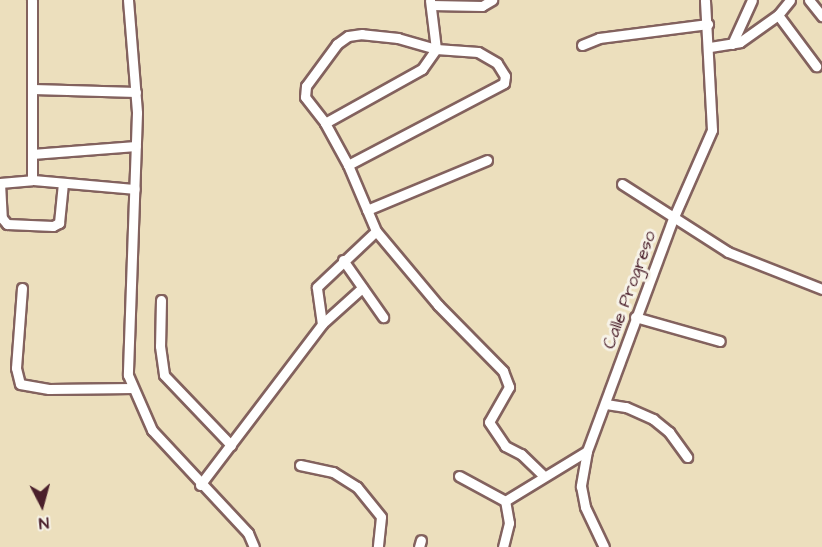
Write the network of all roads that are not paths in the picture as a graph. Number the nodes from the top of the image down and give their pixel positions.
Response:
1 (32, 0) edge
2 (128, 0) edge
3 (492, 0) edge
4 (705, 0) edge
5 (752, 0) edge
6 (790, 0) edge
7 (809, 0) edge
8 (430, 3) edge
9 (778, 15) junction
10 (822, 16) edge
11 (708, 24) junction
12 (732, 44) junction
13 (582, 45) dead end
14 (710, 47) junction
15 (436, 49) junction
16 (816, 66) dead end
17 (33, 89) junction
18 (136, 92) junction
19 (325, 123) junction
20 (136, 146) junction
21 (32, 154) junction
22 (488, 160) dead end
23 (348, 165) junction
24 (32, 180) junction
25 (0, 183) edge
26 (63, 183) junction
27 (622, 184) dead end
28 (135, 189) junction
29 (367, 210) junction
30 (673, 219) junction
31 (376, 231) junction
32 (343, 260) junction
33 (22, 288) dead end
34 (362, 288) junction
35 (822, 289) edge
36 (161, 300) dead end
37 (383, 317) dead end
38 (635, 317) junction
39 (322, 324) junction
40 (720, 341) dead end
41 (133, 388) junction
42 (606, 404) junction
43 (231, 445) junction
44 (586, 451) junction
45 (687, 457) dead end
46 (300, 465) dead end
47 (459, 476) dead end
48 (544, 476) junction
49 (200, 485) junction
50 (505, 501) junction
51 (254, 547) edge
52 (378, 547) edge
53 (503, 547) edge
54 (604, 547) edge

1 - 17 street
2 - 18 street
3 - 8 street
4 - 11 street, Calle Progreso
5 - 12 street
6 - 9 street
7 - 10 street
8 - 15 street
9 - 12 street
9 - 16 street
11 - 13 street
11 - 14 street, Calle Progreso
12 - 14 street
14 - 30 street, Calle Progreso
15 - 19 street
15 - 19 street
15 - 23 street
17 - 18 street
17 - 21 street
18 - 20 street
19 - 23 street
20 - 21 street
20 - 28 street
21 - 24 street
22 - 29 street
23 - 29 street
24 - 25 street
24 - 26 street
25 - 26 street
26 - 28 street
27 - 30 street
28 - 41 street
29 - 31 street
30 - 35 street
30 - 38 street, Calle Progreso
31 - 32 street
31 - 48 street
32 - 34 street
32 - 39 street
33 - 41 street
34 - 37 street
34 - 39 street
36 - 43 street
38 - 40 street
38 - 42 street, Calle Progreso
39 - 43 street
41 - 49 street
42 - 44 street, Calle Progreso
42 - 45 street
43 - 49 street
44 - 48 street
44 - 54 street, Calle Progreso
46 - 52 street
47 - 50 street
48 - 50 street
49 - 51 street
50 - 53 street

